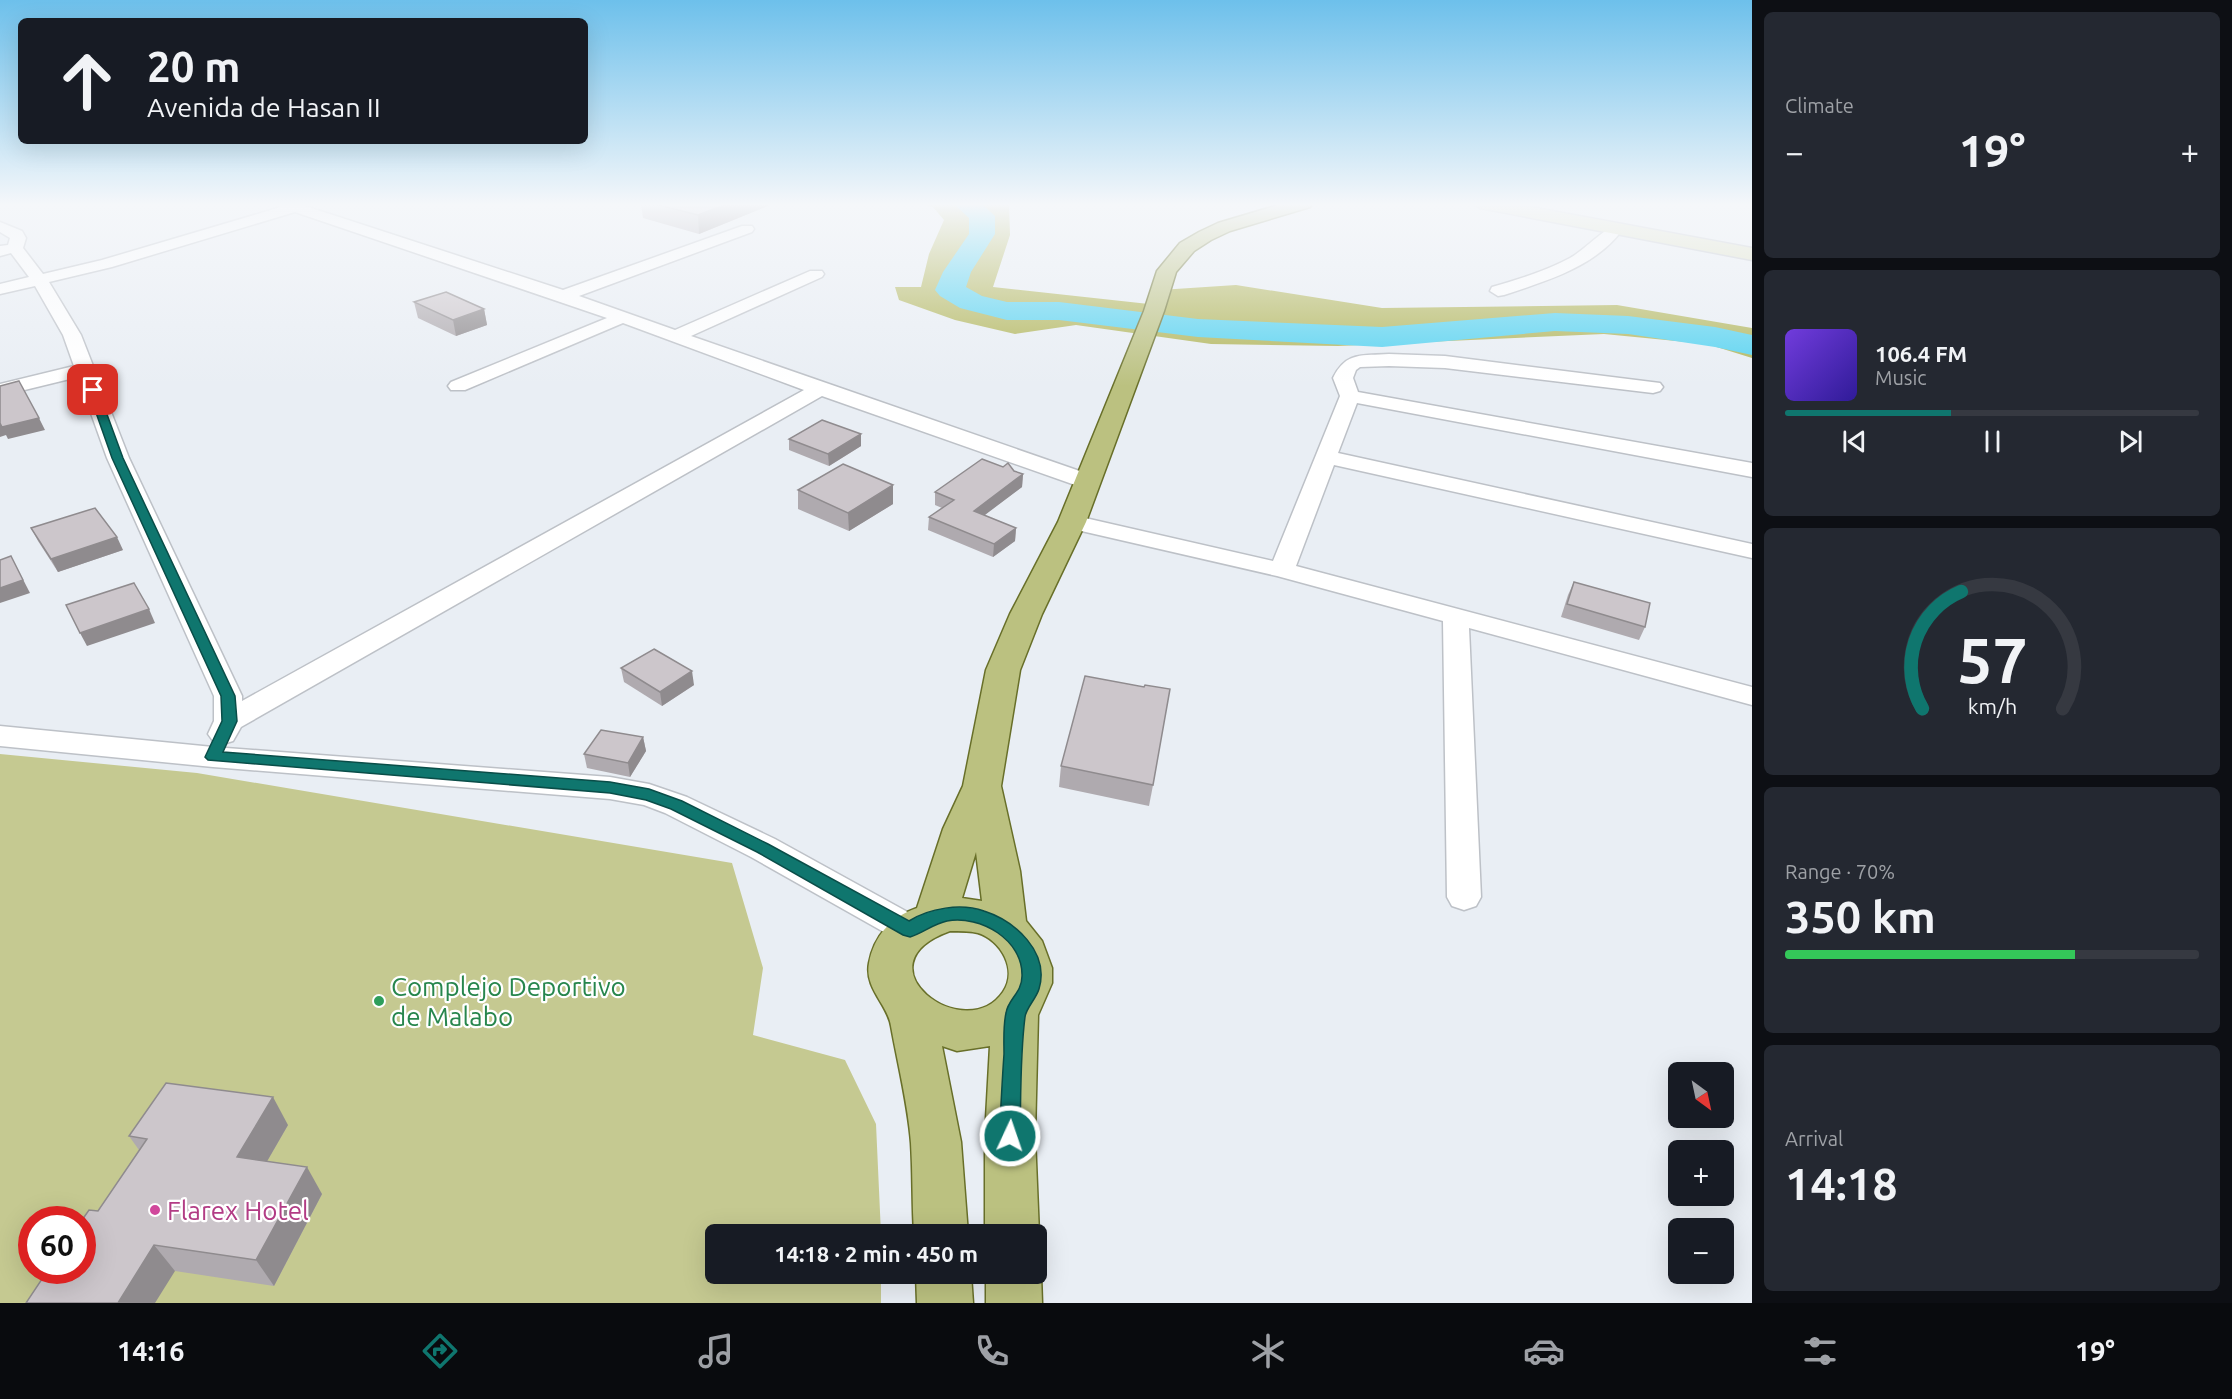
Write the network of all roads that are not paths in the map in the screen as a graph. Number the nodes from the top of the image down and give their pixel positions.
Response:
1 (23, 264) edge
2 (107, 264) edge
3 (465, 264) edge
4 (648, 264) edge
5 (1173, 264) edge
6 (1571, 264) edge
7 (816, 274) dead end
8 (40, 280) junction
9 (0, 289) edge
10 (1498, 291) dead end
11 (564, 296) junction
12 (624, 317) junction
13 (677, 336) junction
14 (86, 369) junction
15 (458, 386) dead end
16 (1653, 387) dead end
17 (820, 389) junction
18 (0, 390) edge
19 (1350, 396) junction
20 (1326, 457) junction
21 (1752, 470) edge
22 (1086, 481) junction
23 (1072, 522) junction
24 (1752, 551) edge
25 (1282, 570) junction
26 (1456, 618) junction
27 (1752, 696) edge
28 (229, 721) junction
29 (0, 735) edge
30 (213, 757) junction
31 (982, 786) junction
32 (1464, 897) dead end
33 (922, 923) junction
34 (1006, 929) junction
35 (1015, 1011) junction
36 (912, 1012) junction
37 (940, 1224) edge
38 (1012, 1224) edge
39 (944, 1284) edge
40 (1013, 1284) edge
41 (945, 1303) edge
42 (1014, 1303) edge

1 - 8 street
2 - 8 street
3 - 11 street
4 - 11 street
5 - 22 main road
6 - 10 street
7 - 13 street
8 - 9 street
8 - 14 street
11 - 12 street
12 - 13 street
12 - 15 street
13 - 17 street
14 - 18 street
14 - 28 street
16 - 19 street
17 - 22 street
17 - 28 street
19 - 20 street
19 - 21 street
20 - 24 street
20 - 25 street
22 - 23 main road
23 - 25 street
23 - 31 main road
25 - 26 street
26 - 27 street
26 - 32 street
28 - 30 street
29 - 30 street
30 - 33 street
31 - 33 main road
31 - 34 main road
33 - 34 main road
33 - 36 main road
34 - 35 main road
35 - 36 main road
35 - 38 main road
36 - 37 main road
39 - 41 main road
40 - 42 main road

